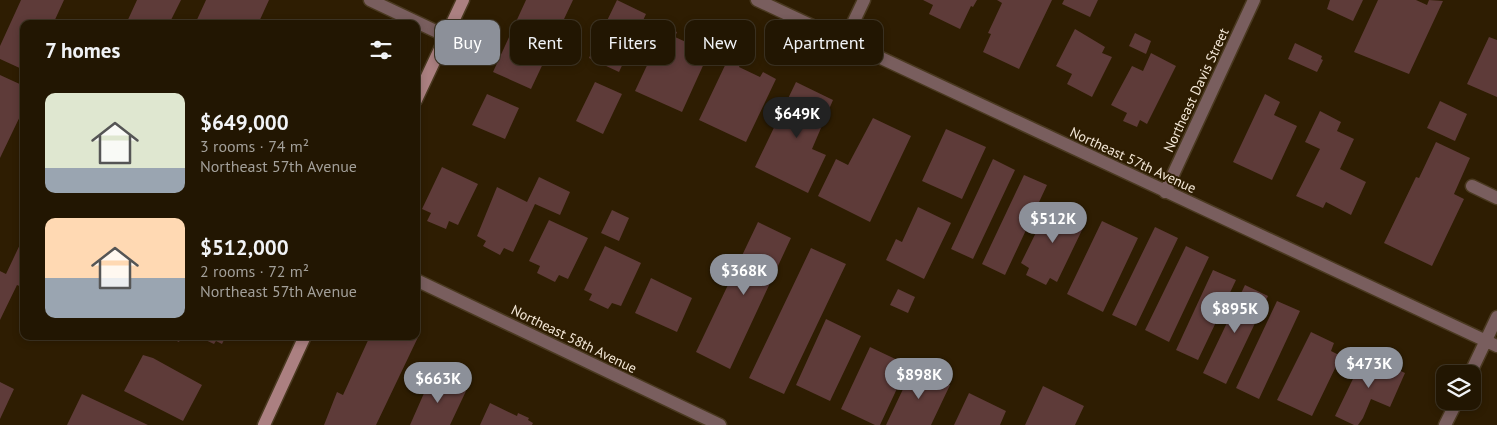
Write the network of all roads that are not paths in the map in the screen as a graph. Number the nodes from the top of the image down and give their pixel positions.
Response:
1 (370, 0) edge
2 (463, 0) edge
3 (756, 0) edge
4 (864, 0) edge
5 (1254, 0) edge
6 (412, 20) edge
7 (454, 20) edge
8 (798, 20) edge
9 (854, 20) edge
10 (420, 24) edge
11 (435, 31) edge
12 (435, 59) edge
13 (883, 60) edge
14 (420, 91) edge
15 (1472, 186) dead end
16 (1165, 192) junction
17 (1497, 198) edge
18 (420, 282) edge
19 (1497, 317) edge
20 (303, 340) edge
21 (1492, 343) edge
22 (1476, 365) edge
23 (1452, 410) edge
24 (264, 425) edge
25 (720, 425) edge
26 (1445, 425) edge

1 - 6 street
2 - 7 main road
3 - 8 street, Northeast 57th Avenue
4 - 9 street
5 - 16 street, Northeast Davis Street
10 - 11 street
12 - 14 main road
13 - 16 street, Northeast 57th Avenue
15 - 17 street
16 - 21 street, Northeast 57th Avenue
18 - 25 street, Northeast 58th Avenue
19 - 21 street
20 - 24 main road
21 - 22 street
23 - 26 street

